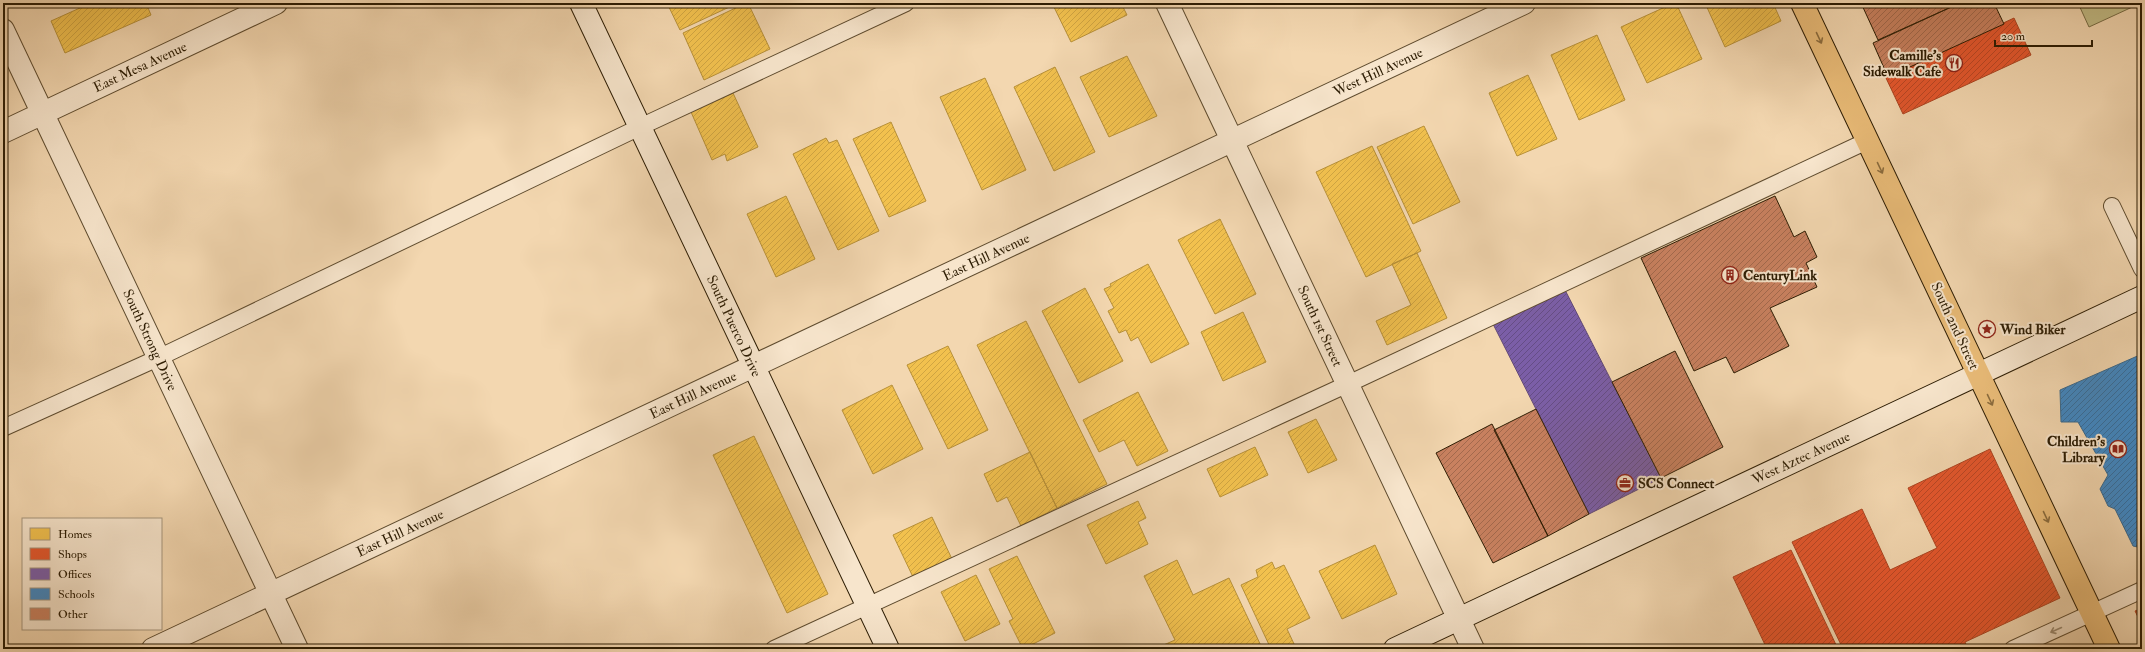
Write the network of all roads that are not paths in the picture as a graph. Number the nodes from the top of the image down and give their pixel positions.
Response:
1 (276, 3) edge
2 (581, 3) edge
3 (906, 3) edge
4 (1167, 3) edge
5 (1524, 3) edge
6 (1802, 3) edge
7 (3, 30) edge
8 (42, 113) junction
9 (640, 127) junction
10 (3, 132) edge
11 (1232, 141) junction
12 (1867, 141) junction
13 (2112, 206) dead end
14 (2142, 270) edge
15 (2142, 297) edge
16 (158, 358) junction
17 (753, 366) junction
18 (1978, 374) junction
19 (1348, 384) junction
20 (3, 428) edge
21 (2142, 590) edge
22 (270, 594) junction
23 (867, 605) junction
24 (2092, 614) junction
25 (1459, 619) junction
26 (153, 649) edge
27 (297, 649) edge
28 (774, 649) edge
29 (888, 649) edge
30 (1395, 649) edge
31 (1474, 649) edge
32 (2013, 649) edge
33 (2109, 649) edge

1 - 8 street, East Mesa Avenue
2 - 9 street, South Puerco Drive
3 - 9 lane
4 - 11 street, South 1st Street
5 - 11 street, West Hill Avenue
6 -> 12 main road, South 2nd Street
7 - 8 street, South Strong Drive
8 - 10 street, East Mesa Avenue
8 - 16 street, South Strong Drive
9 - 16 lane
9 - 17 street, South Puerco Drive
11 - 17 street, East Hill Avenue
11 - 19 street, South 1st Street
12 -> 18 main road, South 2nd Street
12 - 19 lane
13 - 14 lane
15 - 18 street, West Aztec Avenue
16 - 20 lane
16 - 22 street, South Strong Drive
17 - 22 street, East Hill Avenue
17 - 23 street, South Puerco Drive
18 -> 24 main road, South 2nd Street
18 - 25 street, West Aztec Avenue
19 - 23 lane
19 - 25 street, South 1st Street
21 - 24 lane
22 - 26 street, East Hill Avenue
22 - 27 street, South Strong Drive
23 - 28 lane
23 - 29 street, South Puerco Drive
24 -> 32 lane
24 - 33 main road, South 2nd Street
25 - 30 street, West Aztec Avenue
25 - 31 street, South 1st Street

